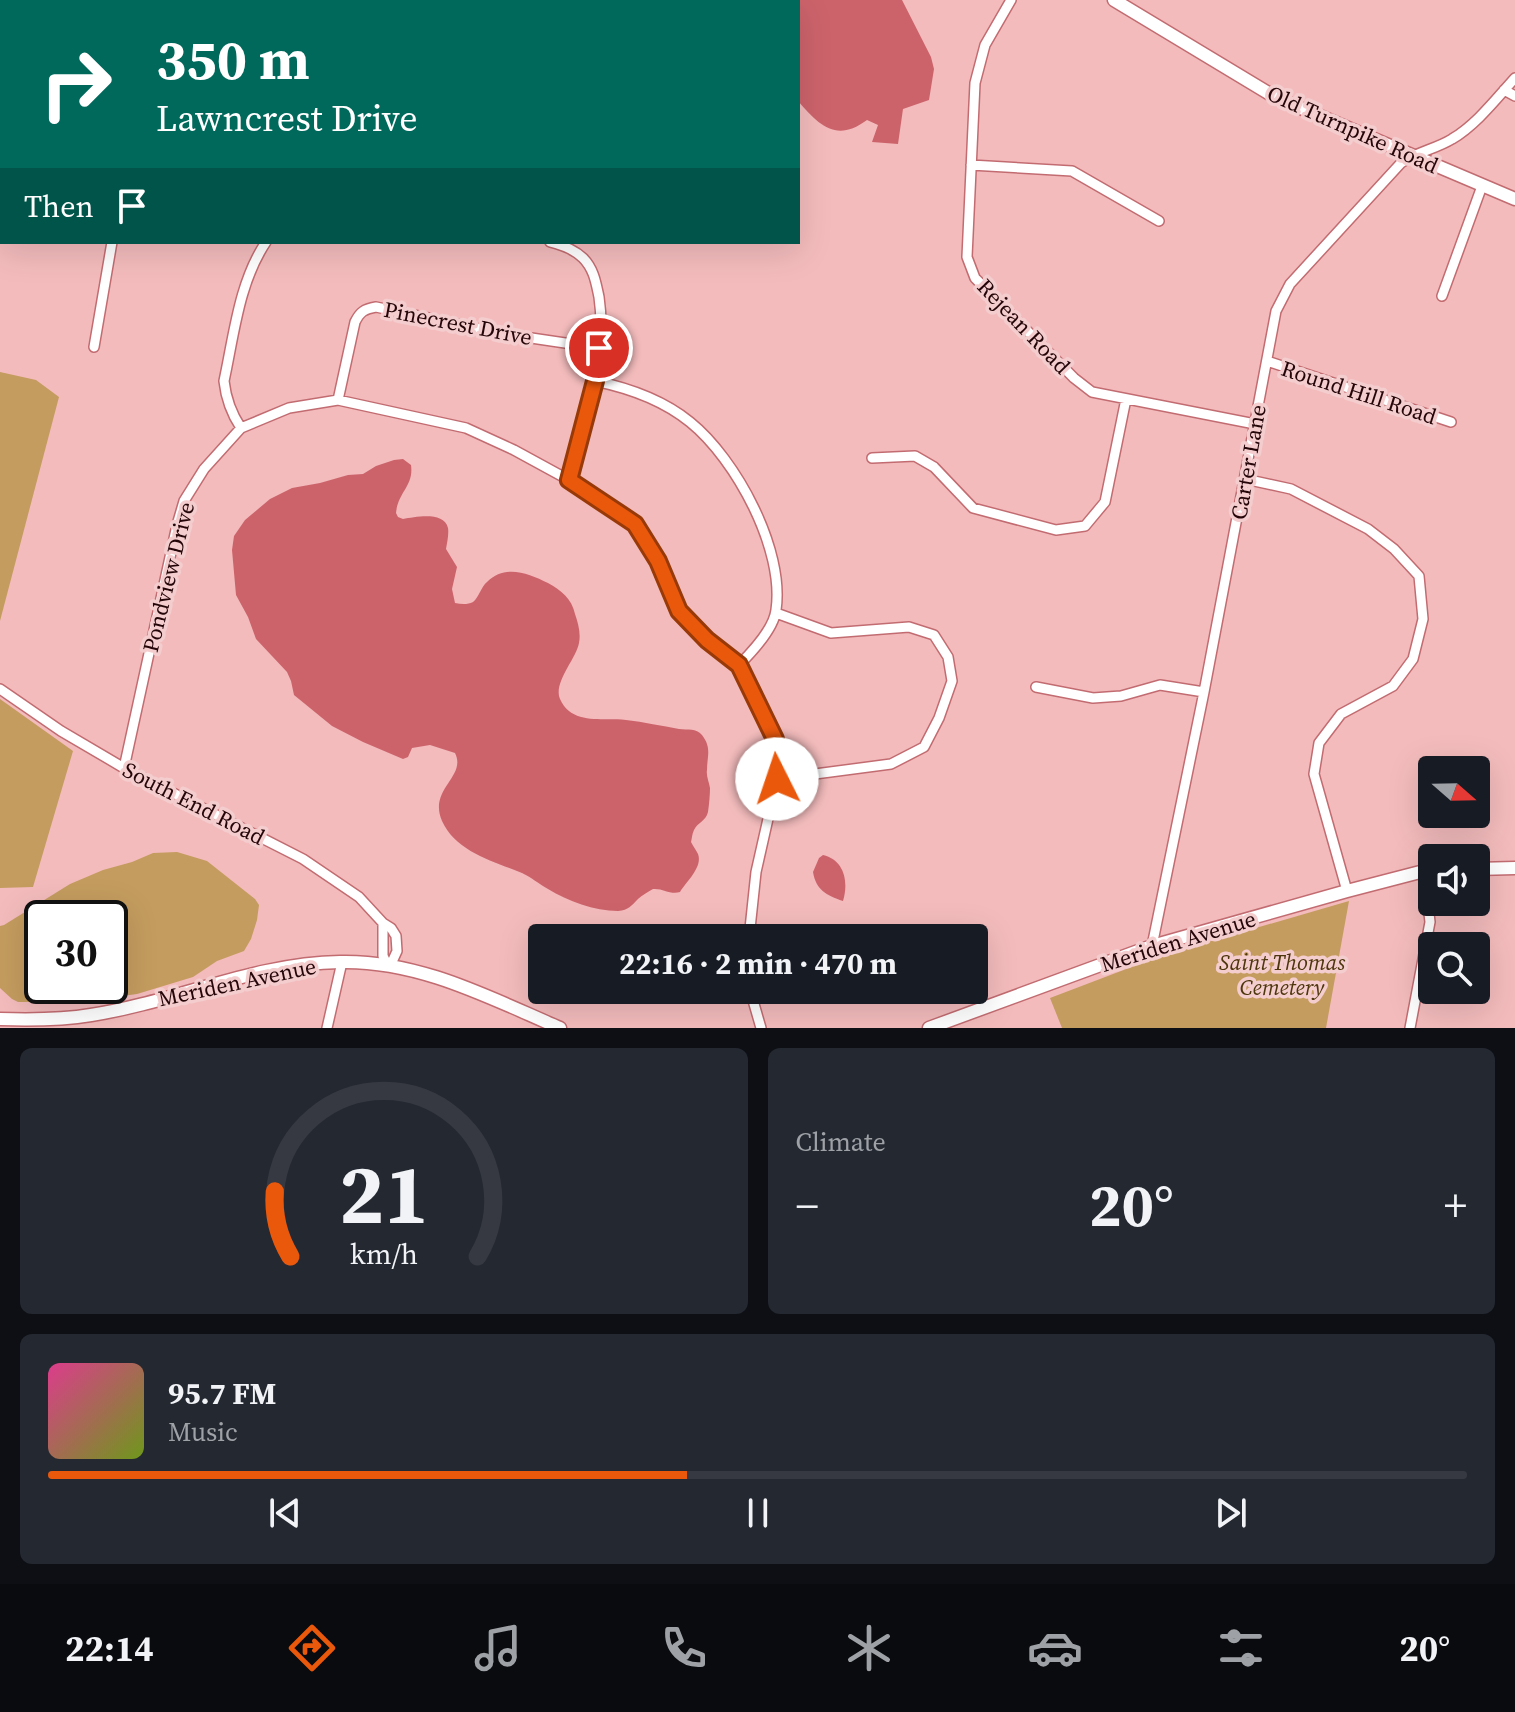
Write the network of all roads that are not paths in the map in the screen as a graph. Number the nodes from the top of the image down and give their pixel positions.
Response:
1 (1011, 0) edge
2 (1114, 0) edge
3 (1515, 78) edge
4 (1504, 90) junction
5 (1515, 96) edge
6 (1413, 155) junction
7 (971, 165) junction
8 (1482, 186) junction
9 (1515, 199) edge
10 (1159, 221) dead end
11 (112, 244) edge
12 (265, 244) edge
13 (556, 244) edge
14 (1442, 296) dead end
15 (94, 347) dead end
16 (599, 348) junction
17 (1267, 361) junction
18 (595, 381) junction
19 (1126, 399) junction
20 (338, 400) junction
21 (1451, 422) dead end
22 (1255, 424) junction
23 (241, 428) junction
24 (872, 458) dead end
25 (1245, 479) junction
26 (569, 480) junction
27 (776, 613) junction
28 (739, 665) junction
29 (1036, 687) dead end
30 (0, 689) edge
31 (1204, 692) junction
32 (124, 768) junction
33 (777, 779) junction
34 (1515, 868) edge
35 (1490, 869) edge
36 (1418, 873) edge
37 (1347, 891) junction
38 (1430, 916) edge
39 (750, 924) edge
40 (1152, 946) junction
41 (342, 962) junction
42 (388, 966) junction
43 (754, 1004) edge
44 (0, 1019) edge
45 (327, 1028) edge
46 (560, 1028) edge
47 (761, 1028) edge
48 (929, 1028) edge
49 (1410, 1028) edge

1 - 7 street, Rejean Road
2 - 6 main road, Old Turnpike Road
3 - 4 street, Carter Lane
4 - 5 street
4 - 6 street, Carter Lane
6 - 8 main road, Old Turnpike Road
6 - 17 street, Carter Lane
7 - 10 street
7 - 19 street, Rejean Road
8 - 9 main road, Old Turnpike Road
8 - 14 street
11 - 15 street
12 - 23 street
13 - 16 street
16 - 18 street
16 - 20 street, Pinecrest Drive
17 - 21 street, Round Hill Road
17 - 22 street, Carter Lane
18 - 26 street
18 - 27 street
19 - 22 street, Rejean Road
19 - 24 street
20 - 23 street, Pondview Drive
20 - 26 street, Pondview Drive
22 - 25 street, Carter Lane
23 - 32 street, Pondview Drive
25 - 31 street, Carter Lane
25 - 37 street
26 - 28 street, Pondview Drive
27 - 28 street
27 - 33 street
28 - 33 street, Pondview Drive
29 - 31 street
30 - 32 street, South End Road
31 - 40 street, Carter Lane
32 - 42 street, South End Road
33 - 39 street, Pondview Drive
34 - 35 main road
36 - 37 main road, Meriden Avenue
37 - 40 main road, Meriden Avenue
38 - 49 street
40 - 48 main road, Meriden Avenue
41 - 42 main road, Meriden Avenue
41 - 44 main road, Meriden Avenue
41 - 45 street
42 - 46 main road, Meriden Avenue
43 - 47 street

